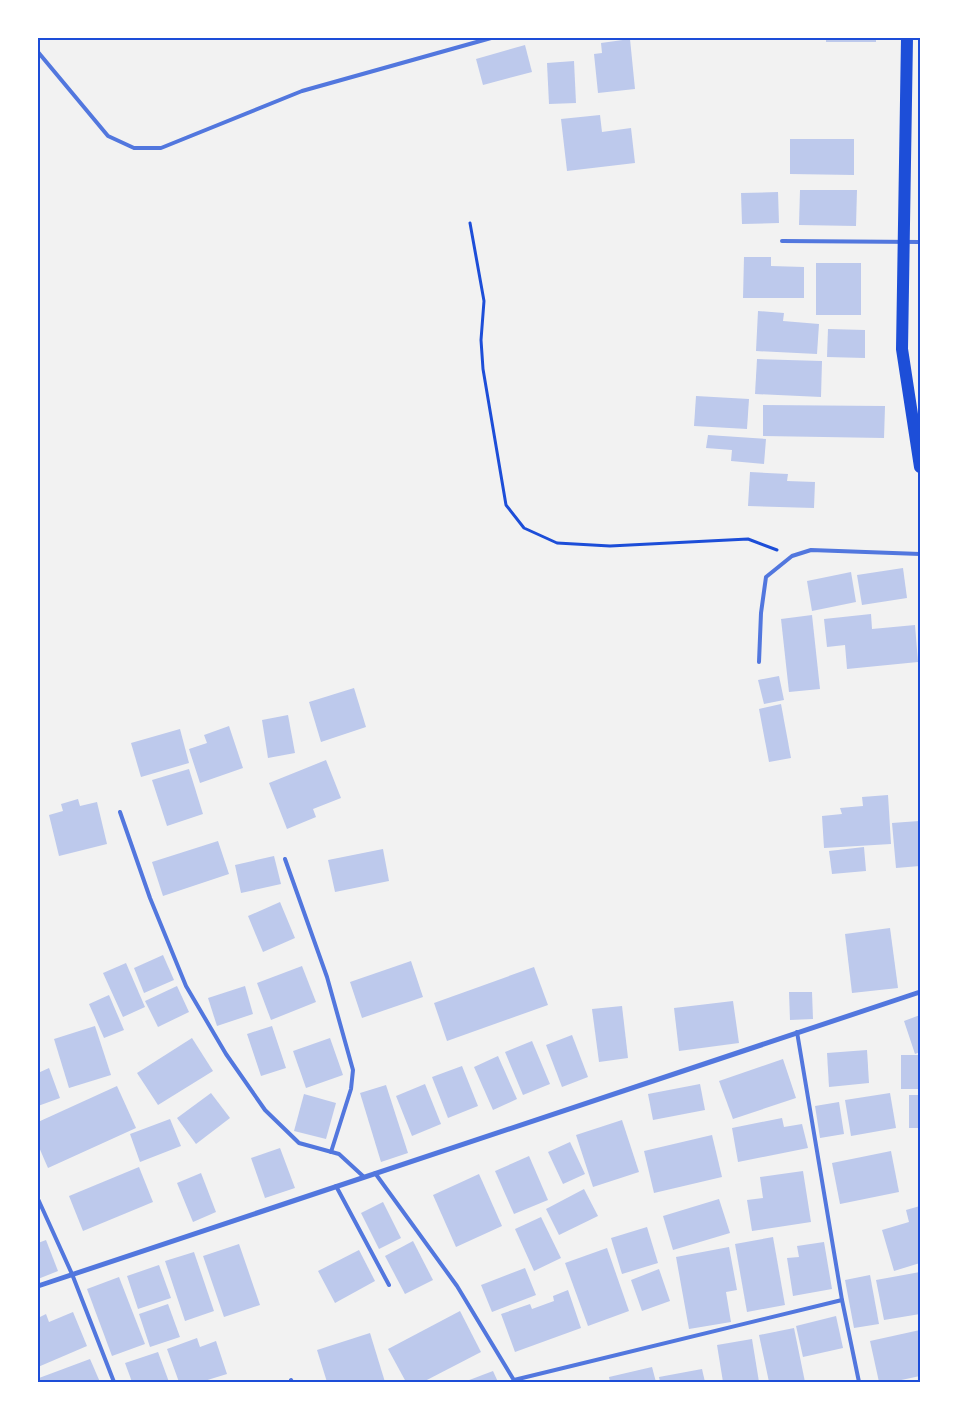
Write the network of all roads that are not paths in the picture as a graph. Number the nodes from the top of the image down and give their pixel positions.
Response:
1 (491, 38) edge
2 (907, 38) edge
3 (38, 52) edge
4 (782, 241) dead end
5 (903, 242) junction
6 (920, 242) edge
7 (920, 467) edge
8 (920, 554) edge
9 (759, 662) dead end
10 (120, 812) dead end
11 (285, 859) dead end
12 (920, 992) edge
13 (797, 1032) junction
14 (331, 1152) junction
15 (375, 1174) junction
16 (364, 1177) junction
17 (336, 1186) junction
18 (38, 1200) edge
19 (72, 1274) junction
20 (38, 1286) edge
21 (389, 1286) dead end
22 (842, 1300) junction
23 (515, 1381) edge
24 (114, 1382) edge
25 (860, 1382) edge

1 - 3 lane
2 - 5 main road
4 - 5 lane
5 - 6 lane
5 - 7 main road
8 - 9 lane
10 - 14 lane
11 - 14 lane
12 - 13 street
13 - 15 street
13 - 22 lane
14 - 16 lane
15 - 16 street
15 - 23 lane
16 - 17 street
17 - 19 street
17 - 21 lane
18 - 19 lane
19 - 20 street
19 - 24 lane
22 - 23 lane
22 - 25 lane

